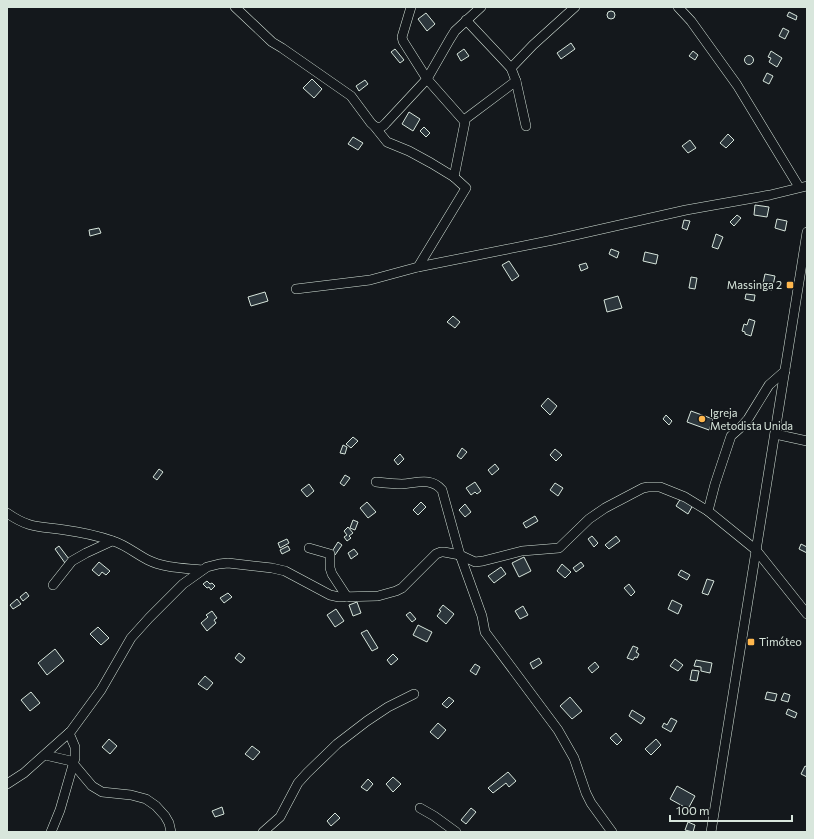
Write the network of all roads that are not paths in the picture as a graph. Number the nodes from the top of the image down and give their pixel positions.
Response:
1 (235, 7) edge
2 (411, 7) edge
3 (481, 7) edge
4 (575, 7) edge
5 (678, 7) edge
6 (466, 20) junction
7 (511, 68) junction
8 (427, 79) junction
9 (516, 81) junction
10 (464, 120) junction
11 (526, 126) dead end
12 (375, 127) junction
13 (454, 177) junction
14 (803, 186) edge
15 (807, 232) edge
16 (418, 267) junction
17 (296, 289) dead end
18 (798, 297) junction
19 (807, 300) edge
20 (785, 370) junction
21 (775, 434) junction
22 (807, 441) edge
23 (376, 482) dead end
24 (708, 511) junction
25 (7, 513) edge
26 (112, 541) junction
27 (309, 548) dead end
28 (756, 550) junction
29 (460, 555) junction
30 (202, 570) junction
31 (52, 585) dead end
32 (347, 597) junction
33 (807, 614) edge
34 (414, 694) dead end
35 (69, 733) junction
36 (45, 755) junction
37 (74, 763) junction
38 (7, 784) edge
39 (420, 808) dead end
40 (51, 832) edge
41 (172, 832) edge
42 (264, 832) edge
43 (456, 832) edge
44 (612, 832) edge
45 (711, 832) edge

1 - 12 street
2 - 8 street
3 - 6 street
4 - 7 street
5 - 14 street
6 - 7 street
6 - 8 street
7 - 9 street
8 - 10 street
8 - 12 street
9 - 10 street
9 - 11 street
10 - 13 street
12 - 13 street
13 - 16 street
14 - 16 street
15 - 18 street
16 - 17 street
18 - 19 street
18 - 20 street
20 - 21 street
20 - 24 street
21 - 22 street
21 - 28 street
23 - 29 street
24 - 28 street
24 - 29 street
25 - 26 street
26 - 30 street
26 - 31 street
27 - 32 street
28 - 33 street
28 - 45 street
29 - 32 street
29 - 44 street
30 - 32 street
30 - 35 street
34 - 42 street
35 - 36 street
35 - 37 street
36 - 37 street
36 - 38 street
37 - 40 street
37 - 41 street
39 - 43 street

